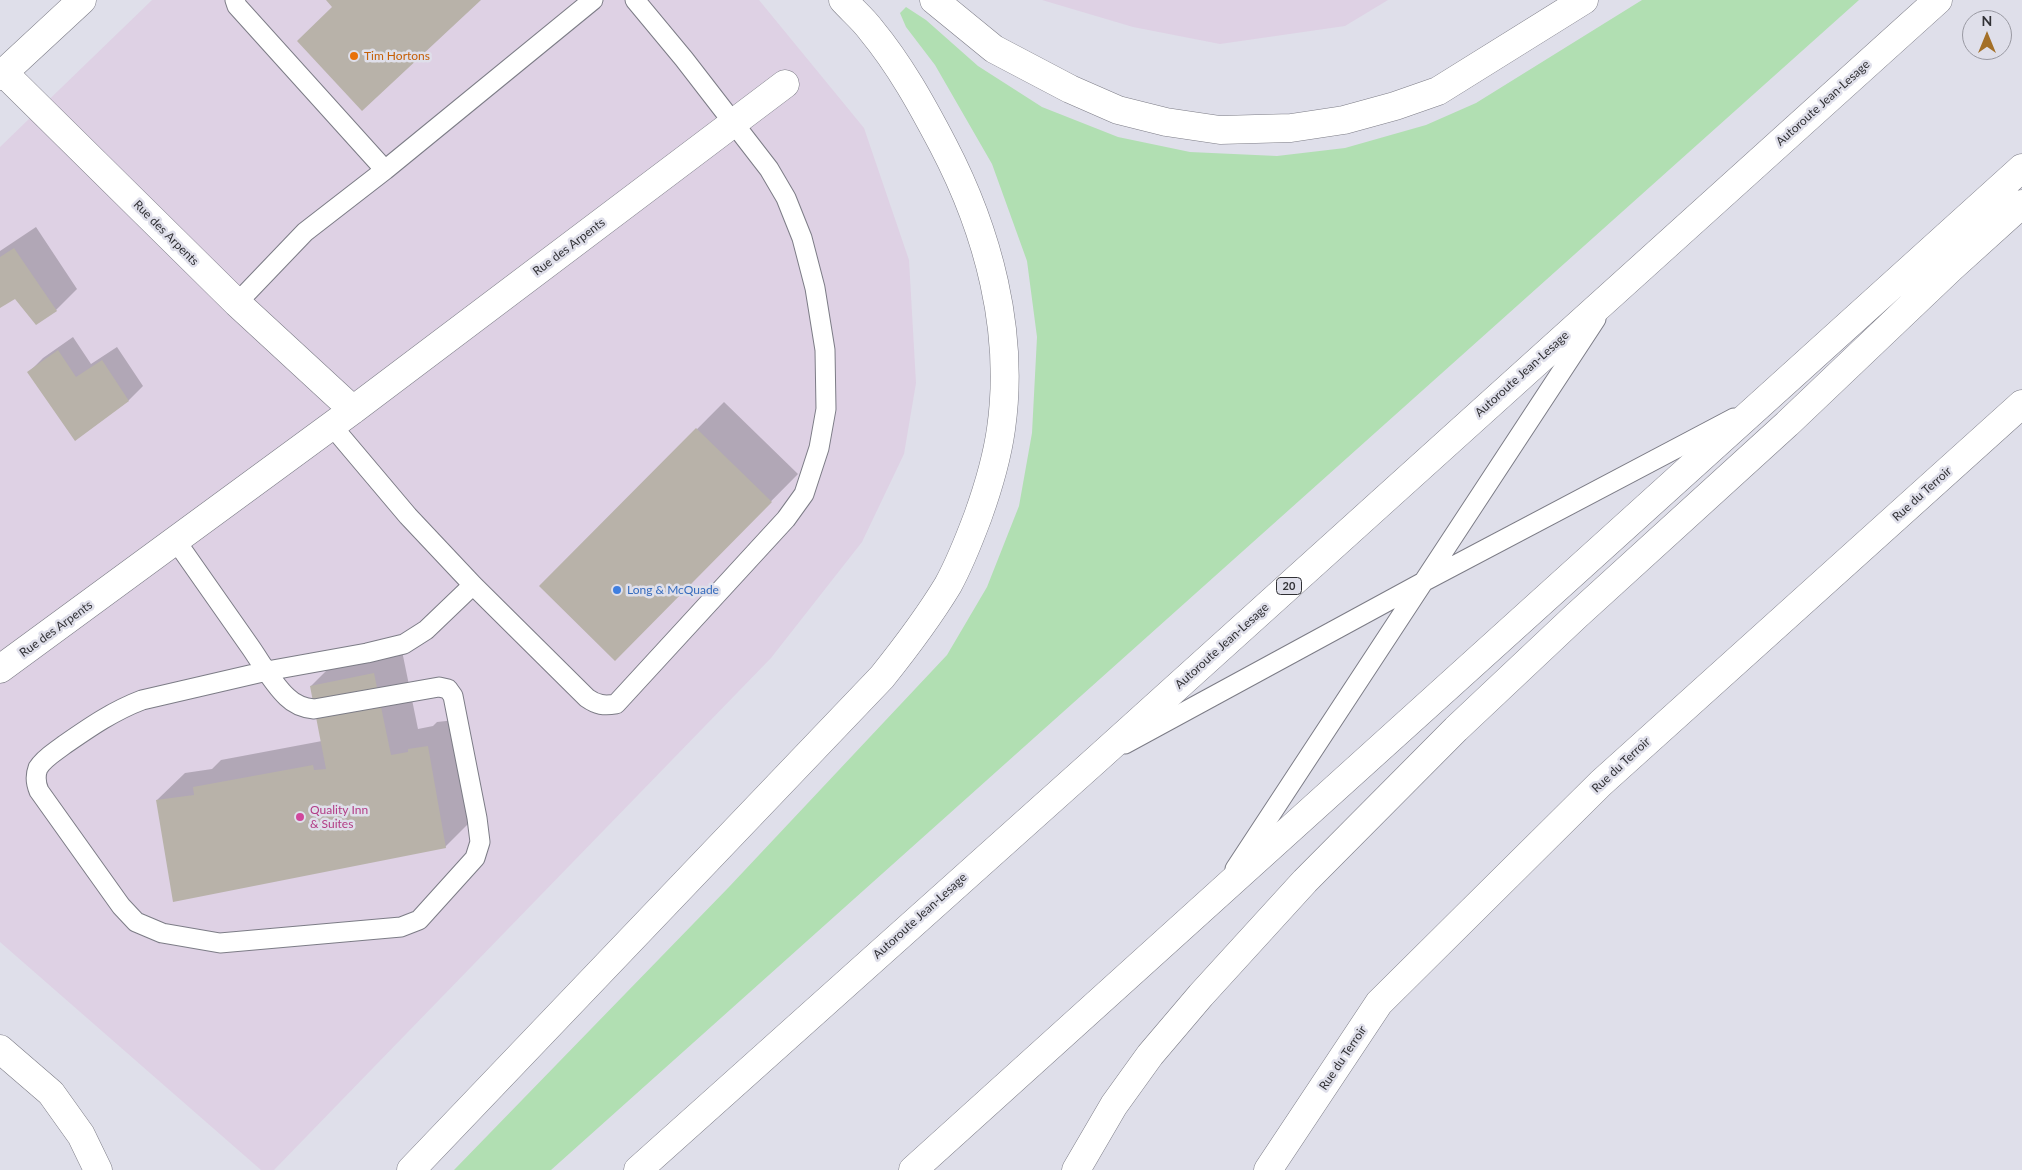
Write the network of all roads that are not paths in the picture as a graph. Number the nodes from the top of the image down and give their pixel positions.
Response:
1 (82, 0) edge
2 (235, 0) edge
3 (593, 0) edge
4 (635, 0) edge
5 (843, 0) edge
6 (934, 0) edge
7 (1584, 0) edge
8 (1938, 0) edge
9 (2, 74) edge
10 (785, 84) dead end
11 (733, 124) junction
12 (2022, 168) edge
13 (385, 170) junction
14 (2022, 204) edge
15 (1613, 292) junction
16 (236, 303) junction
17 (1761, 404) junction
18 (2022, 404) edge
19 (343, 418) junction
20 (176, 541) junction
21 (1425, 581) junction
22 (473, 585) junction
23 (0, 669) edge
24 (266, 670) junction
25 (1096, 760) junction
26 (1219, 893) junction
27 (0, 1049) edge
28 (98, 1170) edge
29 (411, 1170) edge
30 (638, 1170) edge
31 (913, 1170) edge
32 (1076, 1170) edge
33 (1268, 1170) edge

1 - 9 main road
2 - 13 lane
3 - 13 lane
4 - 11 lane
5 - 29 main road
6 - 7 main road
8 - 15 main road, Autoroute Jean-Lesage / 20
9 - 16 main road, Rue des Arpents
10 - 11 main road, Rue des Arpents
11 - 19 main road, Rue des Arpents
11 - 22 lane
12 - 17 main road
13 - 16 lane
14 - 32 main road
15 - 21 lane
15 - 25 main road, Autoroute Jean-Lesage / 20
16 - 19 main road, Rue des Arpents
17 - 21 lane
17 - 26 main road
18 - 33 main road, Rue du Terroir
19 - 20 main road, Rue des Arpents
19 - 22 lane
20 - 23 main road, Rue des Arpents
20 - 24 lane
21 - 25 lane
21 - 26 lane
22 - 24 lane
24 - 24 lane
25 - 30 main road, Autoroute Jean-Lesage / 20
26 - 31 main road
27 - 28 main road

